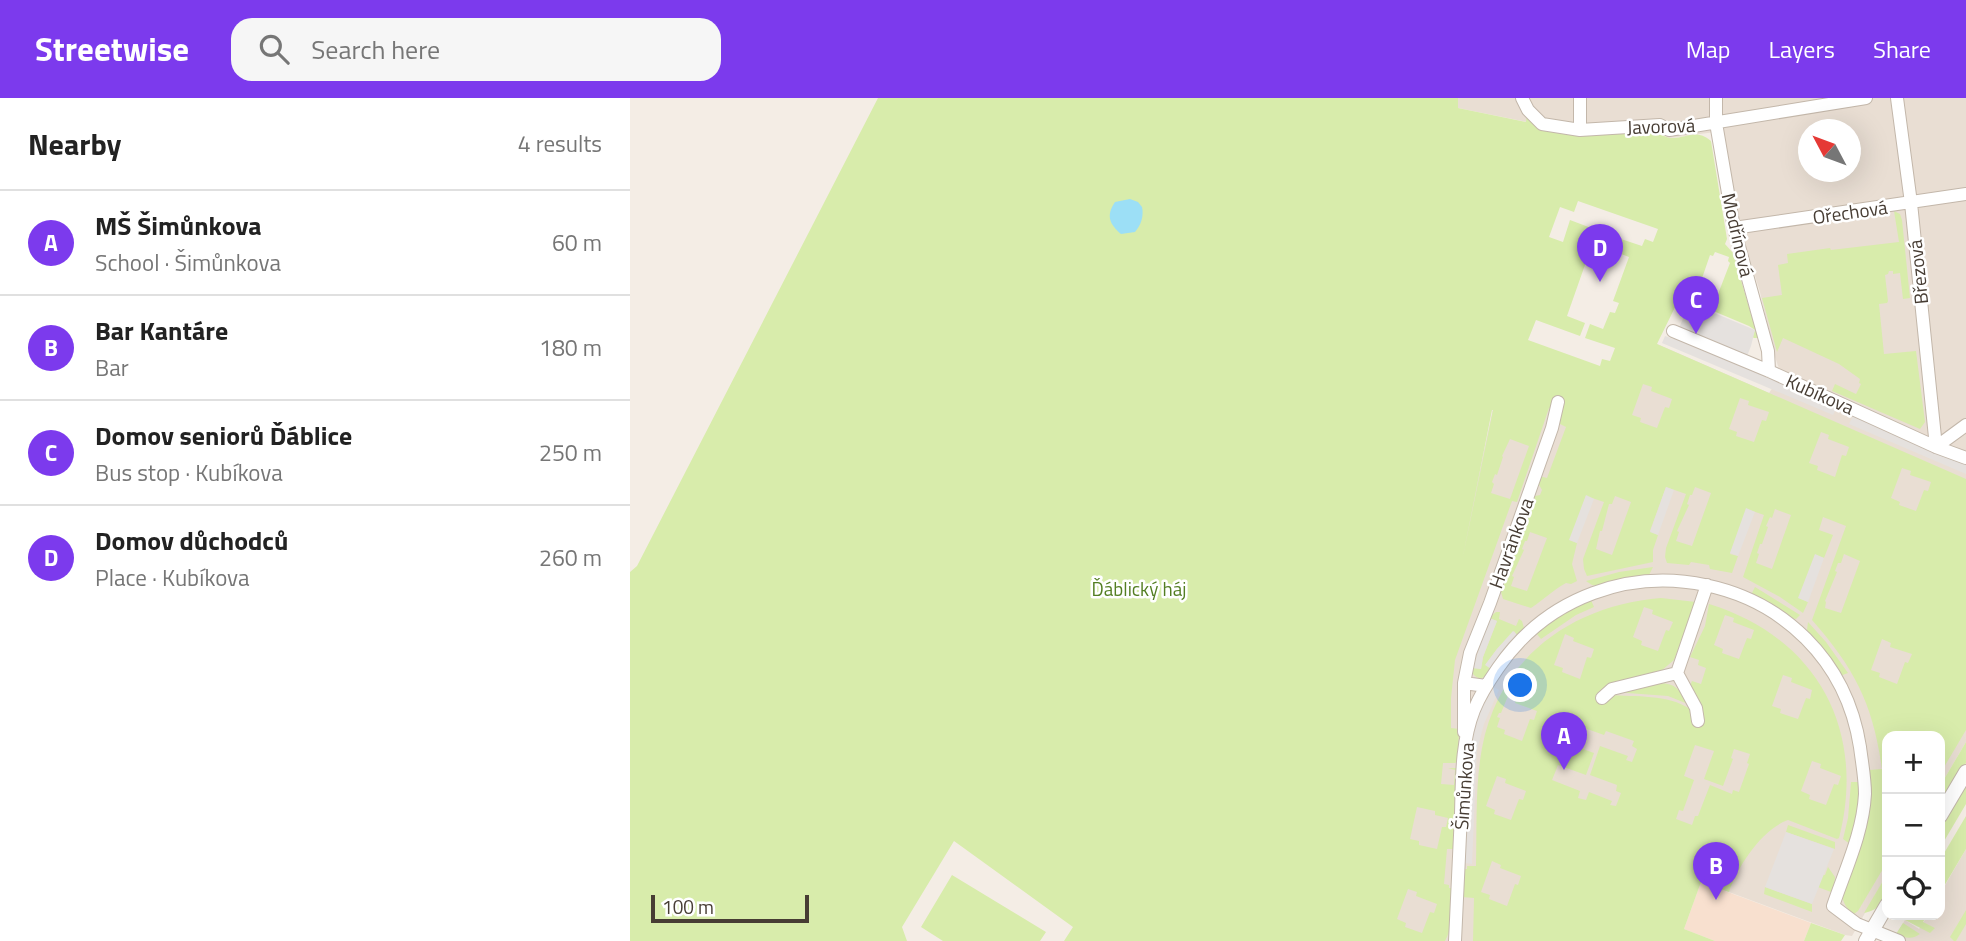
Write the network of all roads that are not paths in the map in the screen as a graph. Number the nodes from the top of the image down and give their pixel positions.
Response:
1 (1522, 98) edge
2 (1580, 98) edge
3 (1716, 98) edge
4 (1866, 98) edge
5 (1896, 98) edge
6 (1716, 123) junction
7 (1580, 130) junction
8 (1966, 194) edge
9 (1911, 203) junction
10 (1734, 228) junction
11 (1673, 331) dead end
12 (1769, 371) junction
13 (1558, 402) dead end
14 (1966, 425) edge
15 (1937, 447) junction
16 (1966, 458) edge
17 (1707, 585) junction
18 (1676, 674) junction
19 (1464, 683) junction
20 (1486, 686) junction
21 (1602, 698) dead end
22 (1698, 721) dead end
23 (1464, 745) junction
24 (1966, 772) edge
25 (1945, 808) edge
26 (1882, 914) edge
27 (1869, 936) edge
28 (1455, 941) edge
29 (1899, 941) edge

1 - 7 street, Javorová
2 - 7 street
3 - 6 street, Modřínová
4 - 6 street, Javorová
5 - 9 street, Březová
6 - 7 street, Javorová
6 - 10 street, Modřínová
8 - 9 street, Ořechová
9 - 10 street, Ořechová
9 - 15 street, Březová
10 - 12 street, Modřínová
11 - 12 street, Kubíkova
12 - 15 street, Kubíkova
13 - 19 street, Havránkova
14 - 15 street
15 - 16 street, Kubíkova
17 - 18 street
17 - 20 street, Šimůnkova
17 - 27 street, Šimůnkova
18 - 21 street
18 - 22 street
19 - 20 street
19 - 23 street, Havránkova
20 - 23 street, Šimůnkova
23 - 28 street, Šimůnkova
24 - 25 street
26 - 27 street
27 - 29 street

